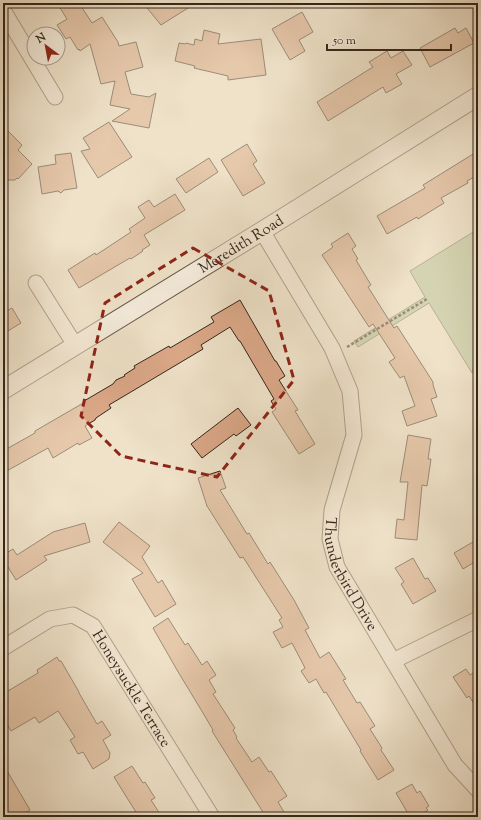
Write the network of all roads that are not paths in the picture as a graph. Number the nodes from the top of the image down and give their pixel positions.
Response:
1 (3, 10) edge
2 (478, 96) edge
3 (55, 97) dead end
4 (262, 231) junction
5 (36, 283) dead end
6 (74, 345) junction
7 (3, 390) edge
8 (478, 619) edge
9 (3, 648) edge
10 (394, 661) junction
11 (478, 790) edge
12 (212, 817) edge

1 - 3 street
2 - 4 street, Meredith Road
4 - 6 street, Meredith Road
4 - 10 street, Thunderbird Drive
5 - 6 street
6 - 7 street, Meredith Road
8 - 10 street
9 - 12 street, Honeysuckle Terrace
10 - 11 street, Thunderbird Drive

